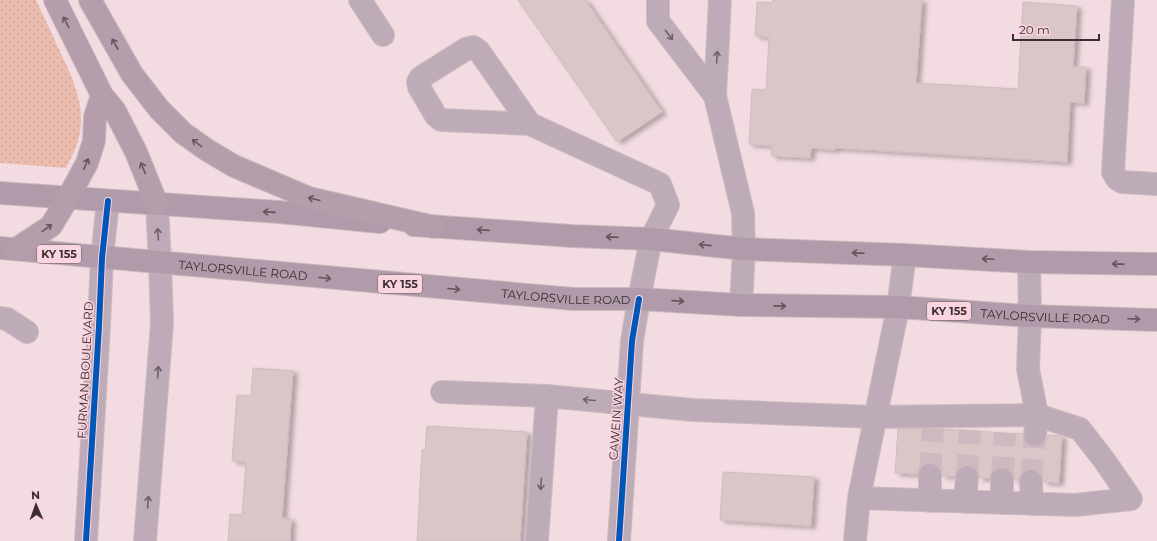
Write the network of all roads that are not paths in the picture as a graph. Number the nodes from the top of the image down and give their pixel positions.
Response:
1 (55, 0) edge
2 (90, 0) edge
3 (360, 0) edge
4 (658, 0) edge
5 (720, 0) edge
6 (1123, 0) edge
7 (384, 35) dead end
8 (102, 95) junction
9 (715, 96) junction
10 (530, 124) junction
11 (1157, 184) edge
12 (0, 193) edge
13 (68, 198) junction
14 (108, 201) junction
15 (156, 204) junction
16 (434, 227) junction
17 (651, 239) junction
18 (8, 249) edge
19 (744, 249) junction
20 (905, 254) junction
21 (102, 258) junction
22 (1029, 262) junction
23 (160, 263) junction
24 (1157, 264) edge
25 (639, 299) junction
26 (741, 305) junction
27 (898, 307) junction
28 (1030, 316) junction
29 (0, 318) edge
30 (1157, 320) edge
31 (27, 332) dead end
32 (442, 392) dead end
33 (547, 396) junction
34 (628, 403) junction
35 (875, 418) junction
36 (1036, 425) junction
37 (930, 475) tunnel mouth
38 (967, 477) tunnel mouth
39 (1002, 479) tunnel mouth
40 (1031, 481) tunnel mouth
41 (859, 498) junction
42 (930, 501) junction
43 (965, 502) junction
44 (1002, 503) junction
45 (1032, 504) junction
46 (86, 541) edge
47 (145, 541) edge
48 (537, 541) edge
49 (619, 541) edge
50 (855, 541) edge

8 -> 1 highway
16 -> 2 highway
3 - 7 street
4 -> 9 street
9 -> 5 street
6 - 11 street
13 -> 8 highway
15 -> 8 highway
9 - 19 street
10 - 10 street
10 - 17 street, CAWEIN WAY
12 - 13 main road
13 - 14 main road
18 -> 13 highway
14 - 15 main road
14 - 21 street, FURMAN BOULEVARD
16 -> 15 main road
23 -> 15 street
17 -> 16 main road
19 -> 17 main road
17 - 25 street, CAWEIN WAY
18 - 21 main road, TAYLORSVILLE ROAD / KY 155
20 -> 19 main road
19 - 26 street
22 -> 20 main road
20 - 27 street
21 - 23 main road, TAYLORSVILLE ROAD / KY 155
21 - 46 street, FURMAN BOULEVARD
24 -> 22 main road
22 - 28 street
23 -> 25 main road, TAYLORSVILLE ROAD / KY 155
47 -> 23 street
25 -> 26 main road, TAYLORSVILLE ROAD / KY 155
25 - 34 street, CAWEIN WAY
26 -> 27 main road, TAYLORSVILLE ROAD / KY 155
27 - 28 main road, TAYLORSVILLE ROAD / KY 155
27 - 35 street
28 -> 30 main road, TAYLORSVILLE ROAD / KY 155
28 - 36 street
29 - 31 street
32 - 33 street
34 -> 33 street
33 -> 48 street
34 - 35 street
34 - 49 street, CAWEIN WAY
35 - 36 street
35 - 41 street
36 - 45 street
37 - 42 street
38 - 43 street
39 - 44 street
40 - 45 street
41 - 42 street
41 - 50 street
42 - 43 street
43 - 44 street
44 - 45 street

